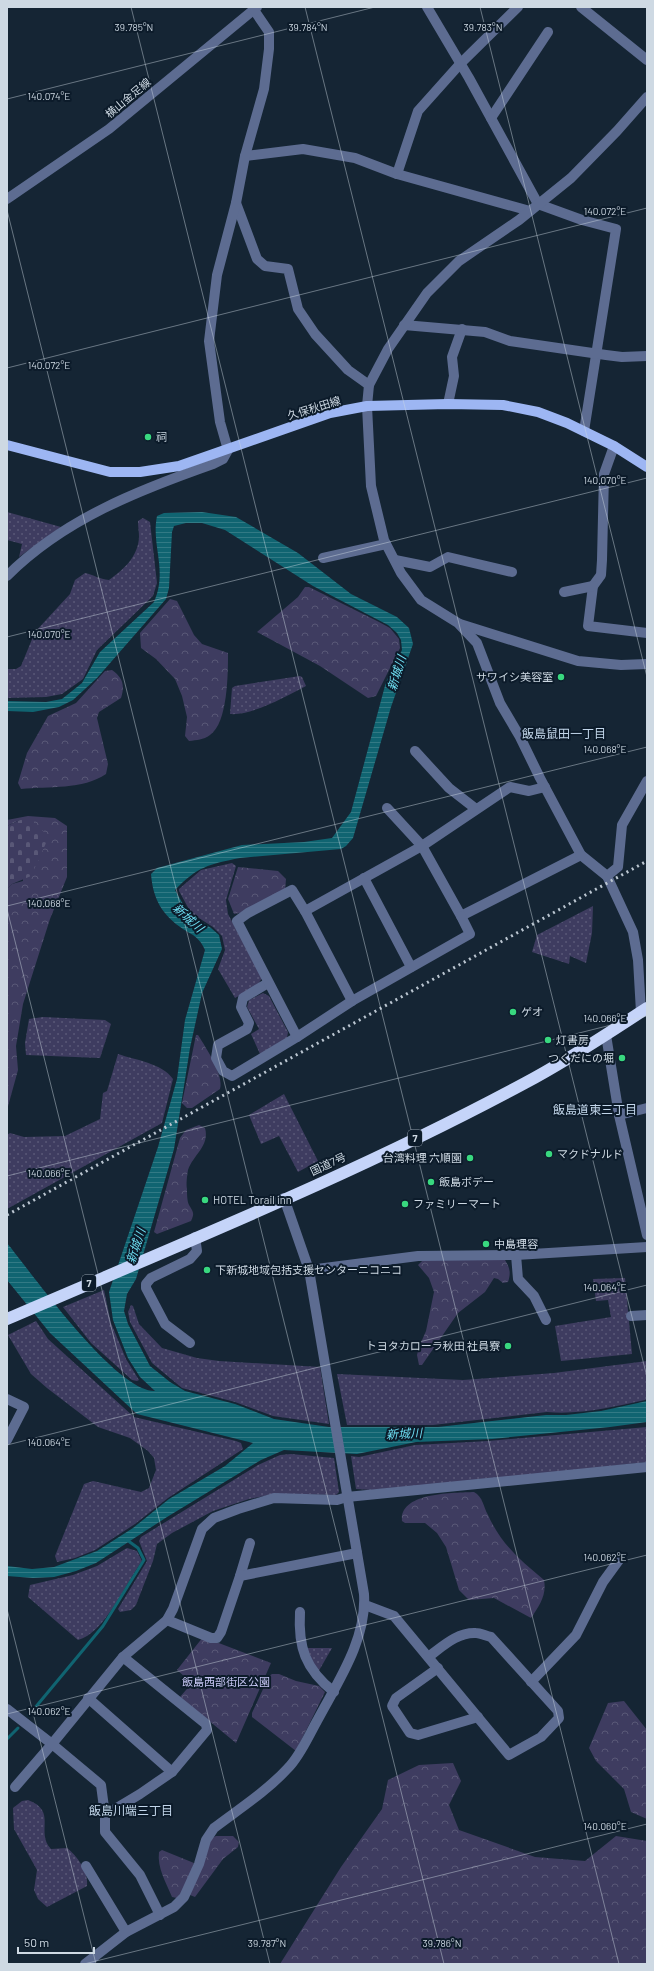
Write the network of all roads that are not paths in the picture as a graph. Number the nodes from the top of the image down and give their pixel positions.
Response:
1 (427, 7) edge
2 (518, 7) edge
3 (581, 7) edge
4 (256, 8) edge
5 (548, 32) dead end
6 (647, 60) edge
7 (460, 64) junction
8 (647, 97) edge
9 (492, 118) junction
10 (245, 156) junction
11 (397, 174) junction
12 (7, 199) edge
13 (236, 203) junction
14 (538, 204) junction
15 (530, 211) junction
16 (404, 325) junction
17 (462, 328) junction
18 (597, 353) junction
19 (647, 356) edge
20 (369, 385) junction
21 (448, 404) junction
22 (367, 406) junction
23 (584, 431) junction
24 (7, 445) edge
25 (614, 446) junction
26 (228, 450) junction
27 (169, 467) junction
28 (647, 467) edge
29 (172, 478) junction
30 (386, 544) junction
31 (323, 558) dead end
32 (395, 560) junction
33 (512, 572) dead end
34 (7, 576) edge
35 (593, 586) junction
36 (564, 592) dead end
37 (458, 623) junction
38 (647, 634) edge
39 (647, 664) edge
40 (415, 751) dead end
41 (647, 781) edge
42 (545, 787) junction
43 (387, 808) dead end
44 (476, 809) junction
45 (422, 846) junction
46 (581, 854) junction
47 (607, 876) junction
48 (364, 878) junction
49 (306, 911) junction
50 (461, 916) junction
51 (411, 967) junction
52 (268, 984) junction
53 (352, 1001) junction
54 (644, 1010) edge
55 (606, 1035) junction
56 (298, 1037) junction
57 (647, 1108) edge
58 (620, 1115) junction
59 (284, 1198) junction
60 (644, 1201) edge
61 (647, 1235) edge
62 (195, 1237) junction
63 (647, 1247) edge
64 (516, 1256) junction
65 (309, 1270) junction
66 (647, 1315) edge
67 (631, 1316) dead end
68 (7, 1318) edge
69 (546, 1320) dead end
70 (190, 1343) dead end
71 (7, 1399) edge
72 (7, 1440) edge
73 (647, 1467) edge
74 (347, 1497) junction
75 (250, 1543) dead end
76 (357, 1553) junction
77 (619, 1560) dead end
78 (240, 1576) junction
79 (365, 1606) junction
80 (300, 1612) dead end
81 (167, 1620) junction
82 (123, 1657) junction
83 (428, 1657) junction
84 (438, 1668) junction
85 (531, 1682) junction
86 (334, 1692) junction
87 (88, 1698) junction
88 (7, 1710) edge
89 (478, 1717) junction
90 (52, 1744) junction
91 (172, 1772) junction
92 (15, 1787) dead end
93 (105, 1815) junction
94 (86, 1866) dead end
95 (160, 1915) junction
96 (126, 1932) junction
97 (85, 1964) edge

1 - 7 street
2 - 7 street
3 - 6 street
4 - 10 street
4 - 12 street, 横山金足線
5 - 9 street
7 - 9 street
7 - 11 street
8 - 14 street
9 - 14 street
10 - 11 street
10 - 13 street
11 - 15 street
13 - 20 street
13 - 26 street
14 - 15 street
14 - 18 street
15 - 16 street
16 - 17 street
16 - 20 street
17 - 18 street
17 - 21 street
18 - 19 street
18 - 23 street
20 - 22 street
21 - 22 main road, 久保秋田線
21 - 23 main road, 久保秋田線
22 - 26 main road, 久保秋田線
22 - 30 street
23 - 25 main road, 久保秋田線
24 - 27 main road, 久保秋田線
25 - 28 main road, 久保秋田線
25 - 35 street
26 - 27 main road, 久保秋田線
26 - 29 street
27 - 29 street
29 - 34 street
30 - 31 street
30 - 32 street
32 - 33 street
32 - 37 street
35 - 36 street
35 - 38 street
37 - 39 street
37 - 42 street
40 - 44 street
41 - 47 street
42 - 44 street
42 - 46 street
43 - 45 street
44 - 45 street
45 - 48 street
45 - 50 street
46 - 47 street
46 - 50 street
47 - 54 street
48 - 49 street
48 - 51 street
49 - 52 street
49 - 53 street
50 - 51 street
51 - 53 street
52 - 56 street
52 - 56 street
53 - 56 street
54 - 55 highway, 国道7号 / 7
55 - 58 street
55 - 59 highway, 国道7号 / 7
57 - 58 street
58 - 60 street
59 - 62 highway, 国道7号 / 7
59 - 65 street
60 - 61 street
62 - 68 highway, 国道7号 / 7
62 - 70 street
63 - 64 street
64 - 65 street
64 - 69 street
65 - 74 street
66 - 67 street
71 - 72 street
73 - 74 street
74 - 76 street
74 - 81 street
75 - 78 street
76 - 78 street
76 - 79 street
77 - 85 street
78 - 81 street
79 - 83 street
79 - 86 street
80 - 86 street
81 - 82 street
82 - 87 street
82 - 91 street
83 - 84 street
83 - 85 street
84 - 89 street
84 - 89 street
85 - 89 street
86 - 95 street
87 - 90 street
87 - 91 street
88 - 90 street
90 - 92 street
90 - 93 street
91 - 93 street
93 - 95 street
94 - 96 street
95 - 96 street
96 - 97 street

